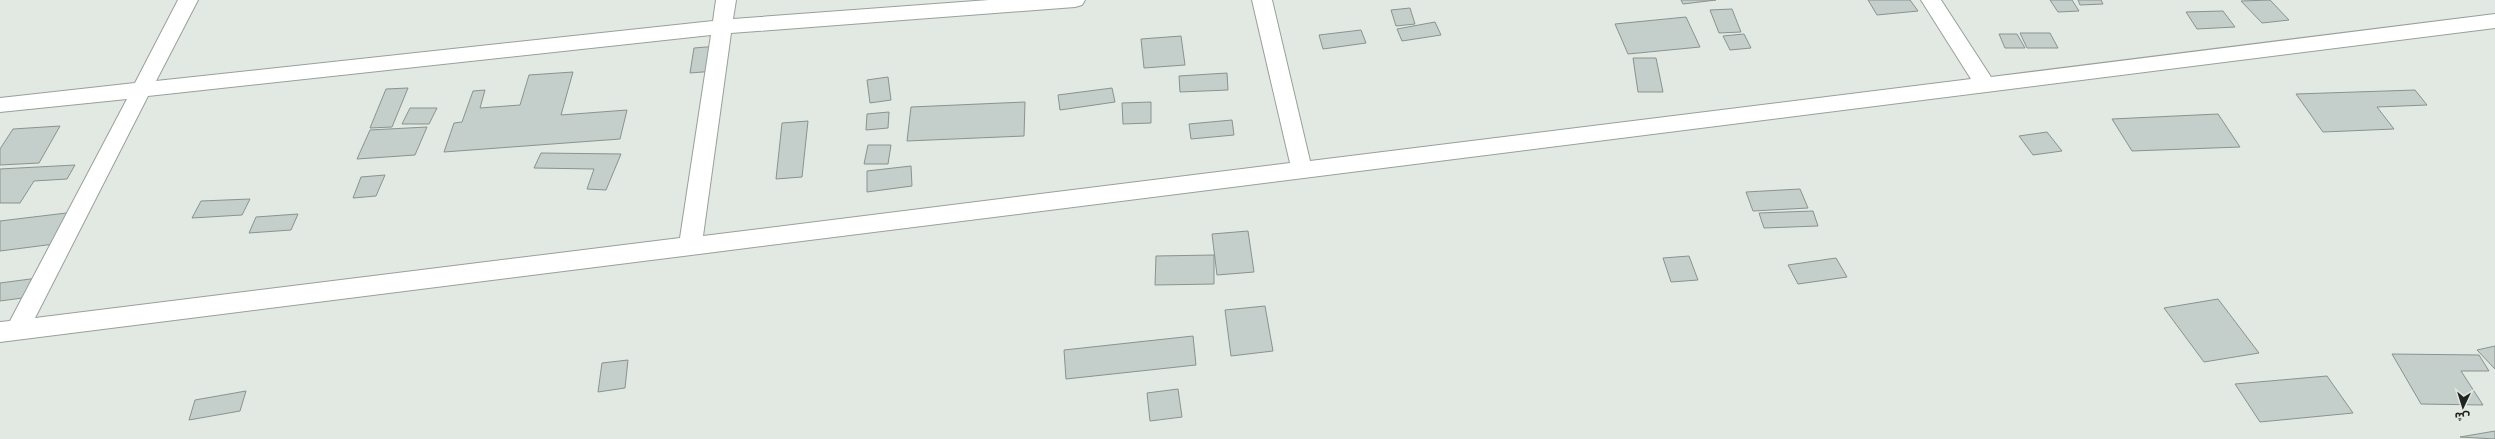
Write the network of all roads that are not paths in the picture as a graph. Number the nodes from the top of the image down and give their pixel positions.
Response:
1 (188, 0) edge
2 (726, 0) edge
3 (1075, 0) edge
4 (1262, 0) edge
5 (1931, 0) edge
6 (2495, 21) edge
7 (722, 27) junction
8 (1985, 84) junction
9 (143, 90) junction
10 (0, 105) edge
11 (1302, 170) junction
12 (690, 246) junction
13 (8, 331) edge

1 - 9 street
2 - 7 street
3 - 7 street
4 - 11 street
5 - 8 street
6 - 8 street
7 - 9 street
7 - 12 street
8 - 11 street
9 - 10 street
9 - 13 street
11 - 12 street
12 - 13 street

